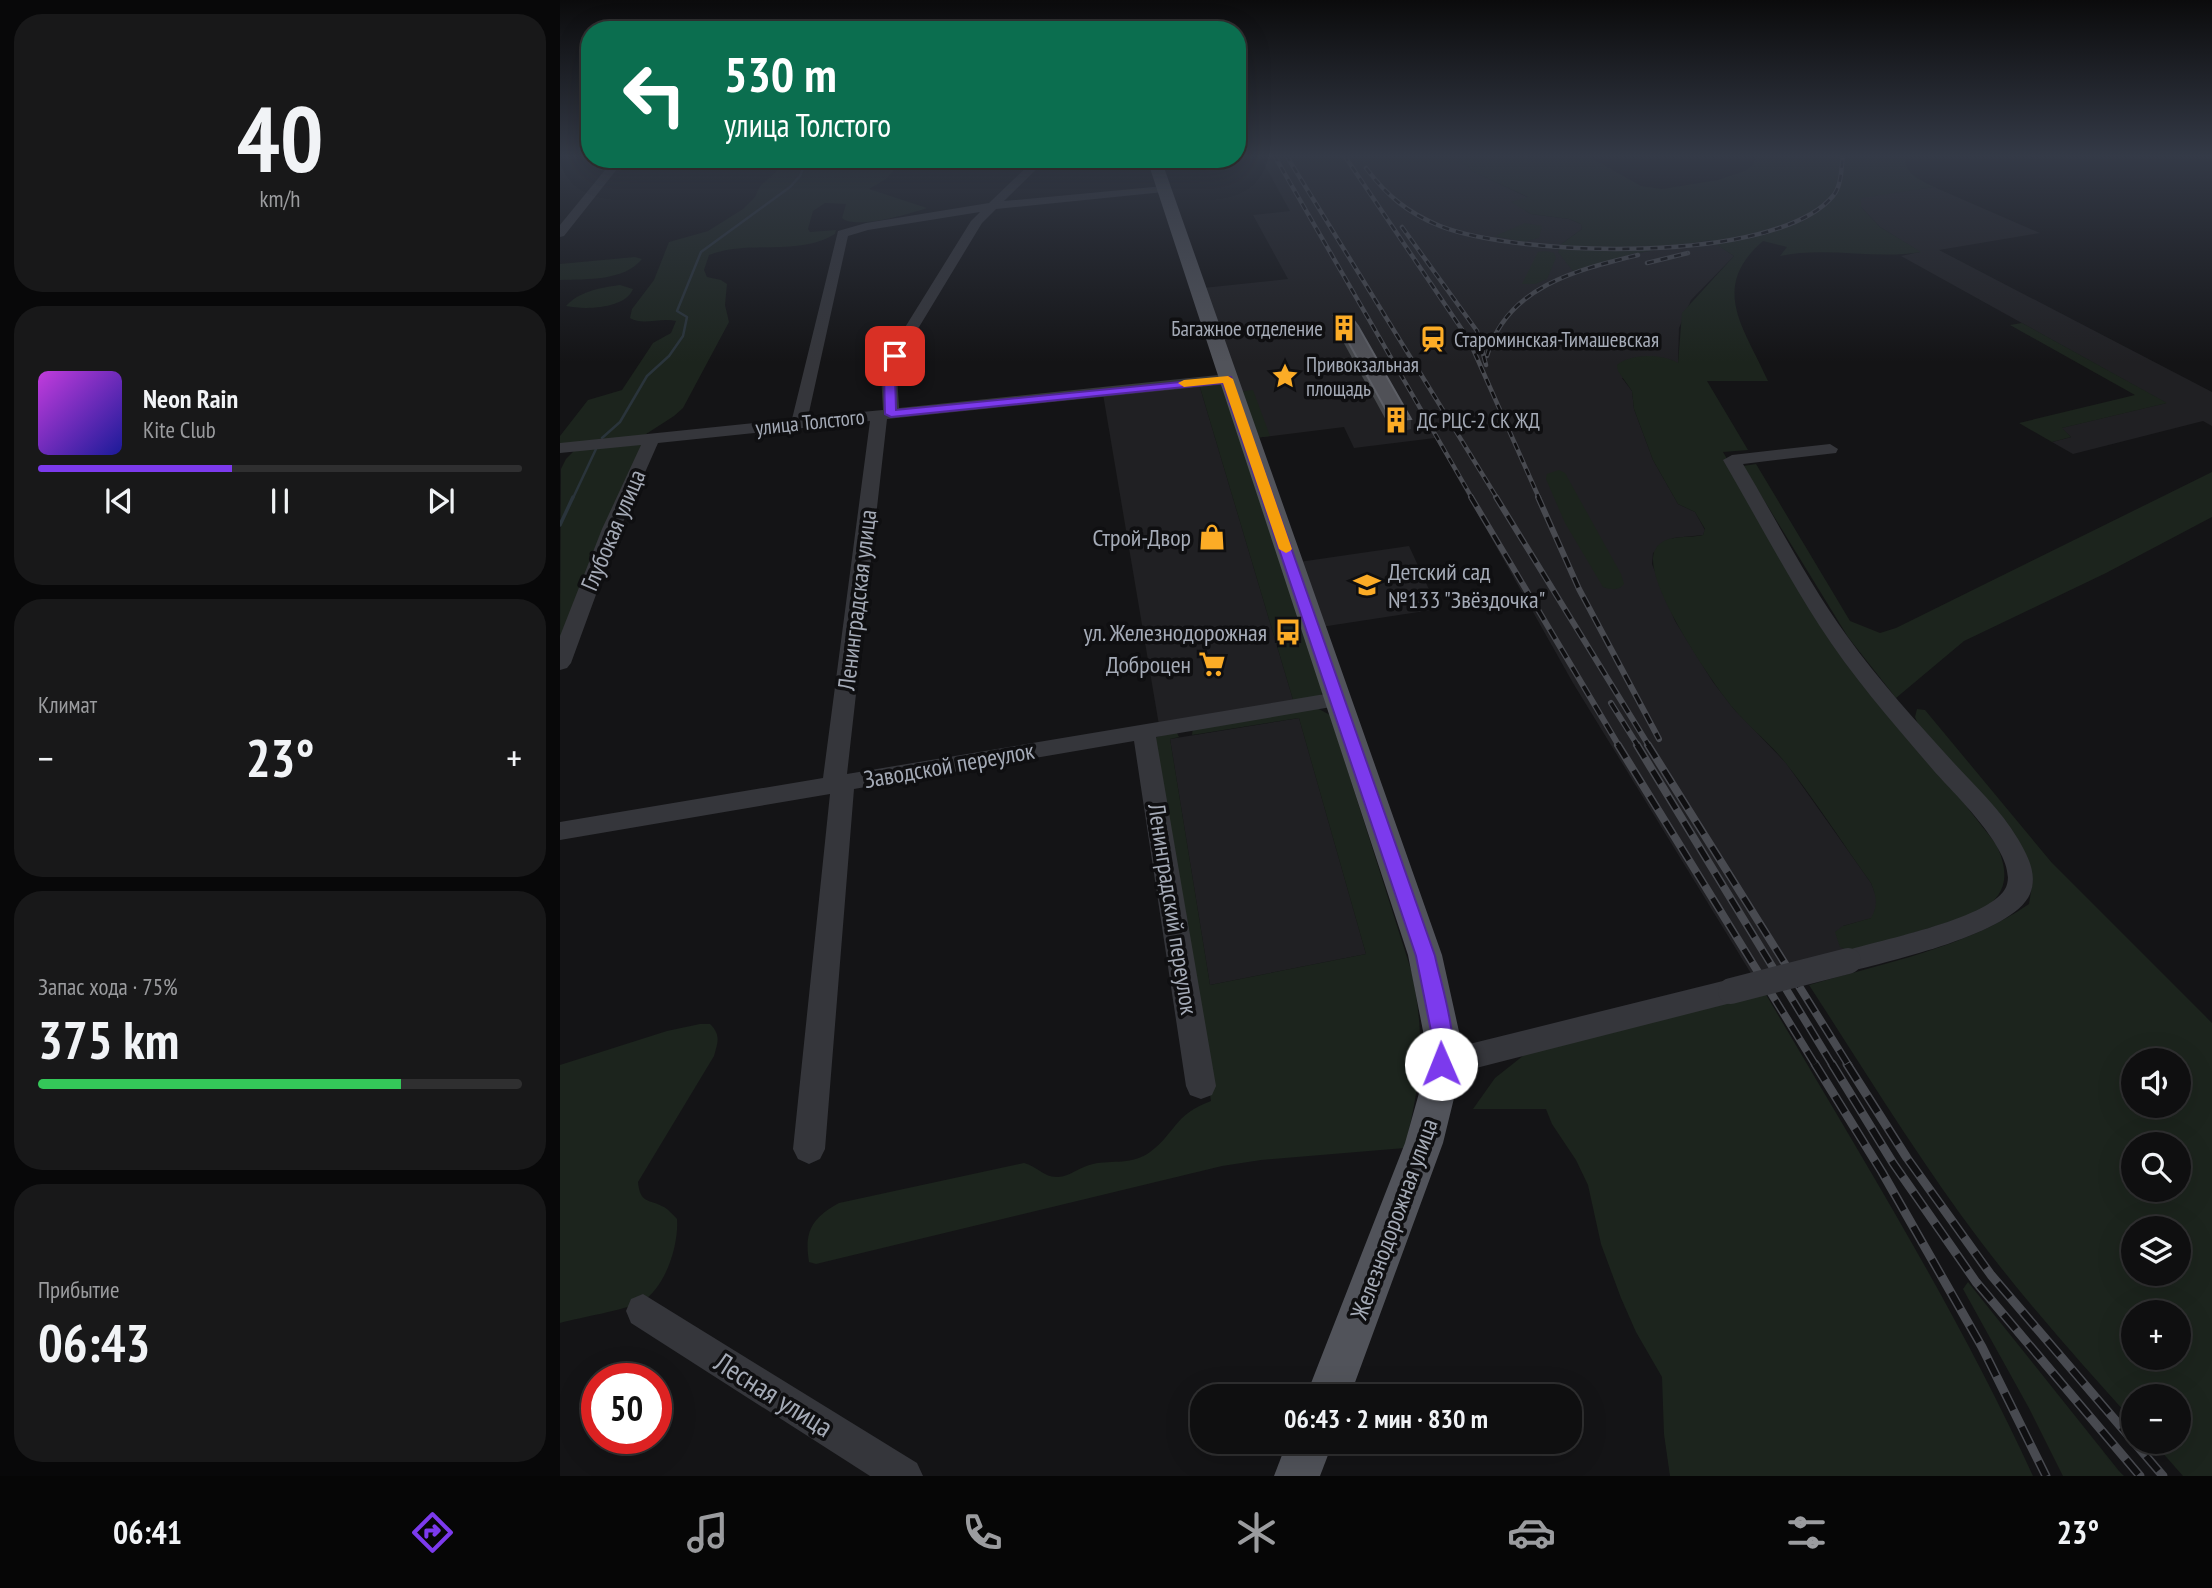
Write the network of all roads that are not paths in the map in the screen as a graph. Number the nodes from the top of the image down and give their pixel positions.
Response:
1 (884, 224) edge
2 (977, 224) edge
3 (1176, 224) edge
4 (1228, 379) junction
5 (885, 414) junction
6 (799, 423) junction
7 (652, 438) junction
8 (560, 448) edge
9 (1830, 449) dead end
10 (560, 663) edge
11 (1337, 699) junction
12 (1144, 732) junction
13 (838, 784) junction
14 (560, 831) edge
15 (1441, 1064) junction
16 (1201, 1086) dead end
17 (809, 1149) dead end
18 (643, 1311) dead end
19 (1333, 1384) edge
20 (1305, 1454) edge
21 (904, 1476) edge
22 (1297, 1476) edge

1 - 6 street
2 - 5 street, Ленинградская улица
3 - 4 main road, Железнодорожная улица
4 - 5 street, улица Толстого
4 - 11 main road, Железнодорожная улица
5 - 6 street, улица Толстого
5 - 13 street, Ленинградская улица
6 - 7 street, улица Толстого
7 - 8 street, улица Толстого
7 - 10 street, Глубокая улица
9 - 15 street, bridge
11 - 12 street, Заводской переулок
11 - 15 main road, Железнодорожная улица
12 - 13 street, Заводской переулок
12 - 16 street, Ленинградский переулок
13 - 14 street, Заводской переулок
13 - 17 street, Ленинградская улица
15 - 19 main road, Железнодорожная улица
18 - 21 street, Лесная улица
20 - 22 main road

